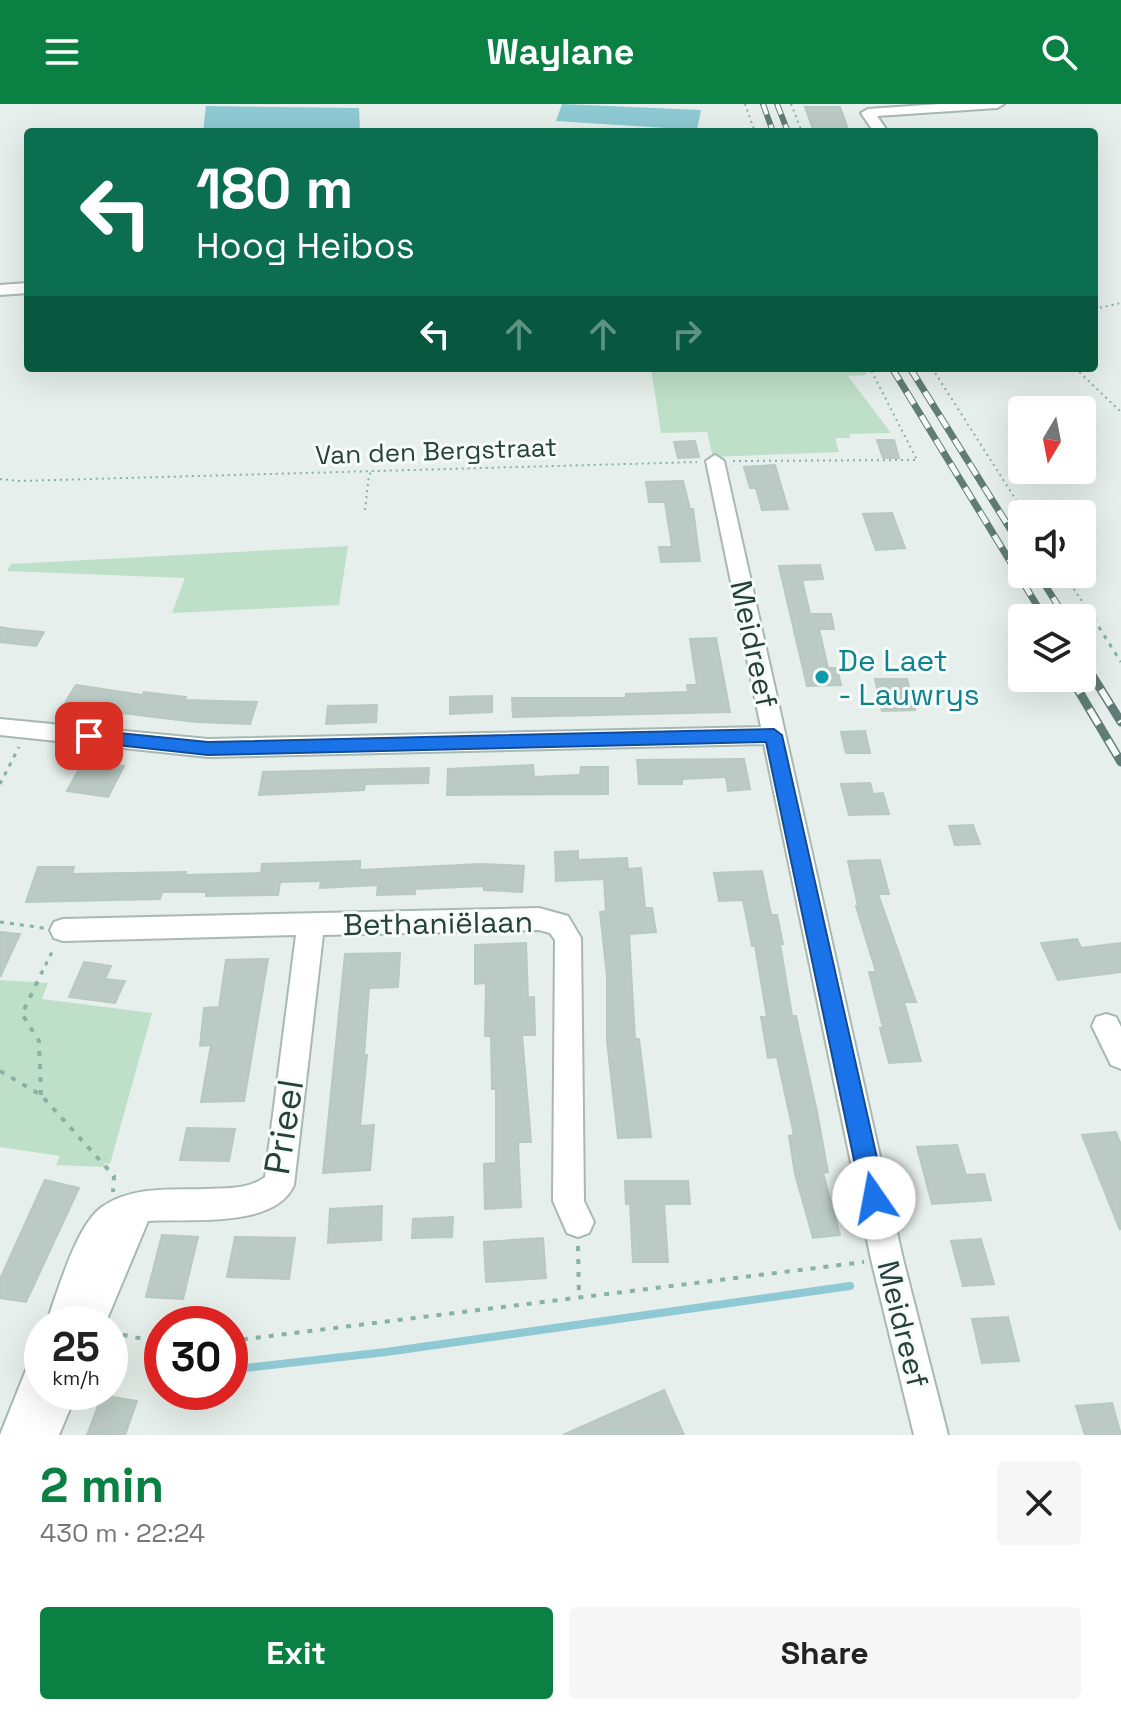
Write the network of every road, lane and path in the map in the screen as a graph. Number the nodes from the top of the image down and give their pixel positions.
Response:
1 (745, 104) edge
2 (791, 104) edge
3 (997, 104) edge
4 (754, 128) edge
5 (800, 128) edge
6 (878, 128) edge
7 (24, 288) edge
8 (0, 290) edge
9 (1121, 303) edge
10 (1098, 308) edge
11 (872, 372) edge
12 (935, 372) edge
13 (1079, 372) edge
14 (1121, 412) edge
15 (715, 461) junction
16 (373, 470) junction
17 (0, 479) edge
18 (1016, 500) edge
19 (365, 510) dead end
20 (1073, 588) edge
21 (1121, 662) edge
22 (0, 727) edge
23 (29, 730) junction
24 (774, 735) junction
25 (0, 784) edge
26 (0, 922) edge
27 (311, 925) junction
28 (63, 930) junction
29 (1106, 1026) dead end
30 (1121, 1056) edge
31 (0, 1071) edge
32 (41, 1095) junction
33 (125, 1212) junction
34 (578, 1222) joint
35 (887, 1259) junction
36 (579, 1299) junction
37 (69, 1306) edge
38 (95, 1306) edge
39 (248, 1339) edge
40 (26, 1410) edge
41 (52, 1410) edge
42 (16, 1435) edge
43 (42, 1435) edge
44 (931, 1435) edge

1 - 4 path
2 - 5 path
3 - 6 street
7 - 8 street
9 - 10 path
11 - 15 path, Van den Bergstraat
12 - 18 path
13 - 14 path
15 - 16 path, Van den Bergstraat
15 - 24 street, Meidreef
16 - 17 path, Van den Bergstraat
16 - 19 path
20 - 21 path
22 - 23 street
23 - 24 street
23 - 25 path
24 - 35 street, Meidreef
26 - 28 path
27 - 28 street, Bethaniëlaan
27 - 33 street, Prieel
27 - 34 street, Bethaniëlaan
28 - 32 path
29 - 30 street
31 - 32 path
32 - 33 path
33 - 37 street
33 - 38 street
34 - 36 path
35 - 36 path
35 - 44 street, Meidreef
36 - 39 path
40 - 42 street
41 - 43 street

